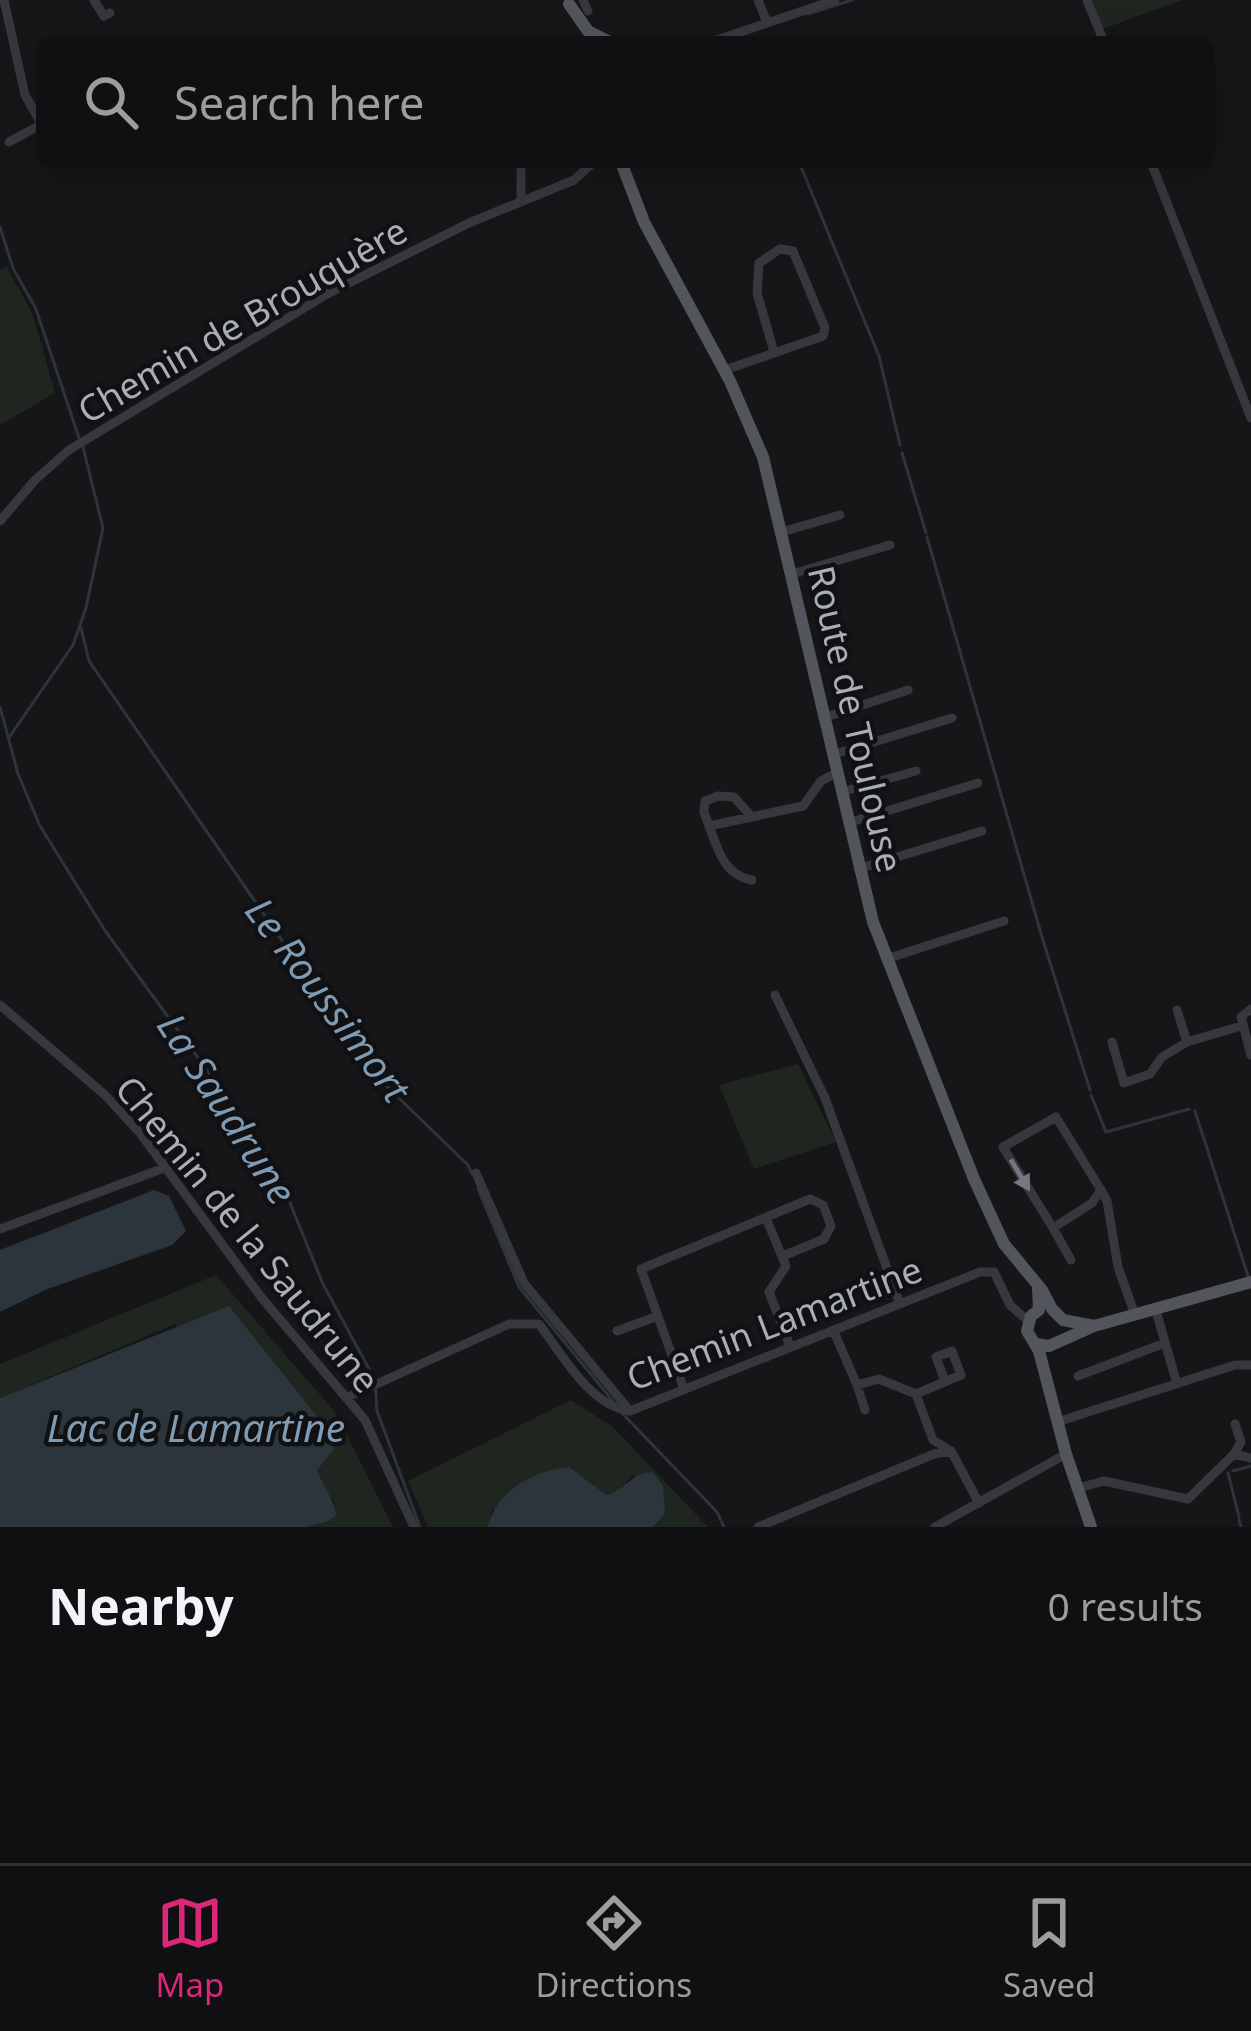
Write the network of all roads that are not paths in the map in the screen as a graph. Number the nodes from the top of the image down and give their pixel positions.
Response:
1 (4, 0) edge
2 (94, 0) edge
3 (758, 0) edge
4 (835, 0) edge
5 (1088, 0) edge
6 (577, 4) edge
7 (110, 14) dead end
8 (767, 22) junction
9 (585, 36) edge
10 (728, 36) edge
11 (1102, 36) edge
12 (36, 113) edge
13 (36, 127) edge
14 (9, 142) dead end
15 (521, 168) edge
16 (587, 168) edge
17 (623, 168) edge
18 (1152, 168) edge
19 (521, 202) junction
20 (774, 352) junction
21 (724, 370) junction
22 (1251, 418) edge
23 (840, 515) dead end
24 (0, 521) edge
25 (782, 532) junction
26 (890, 545) dead end
27 (792, 574) junction
28 (908, 690) dead end
29 (823, 718) junction
30 (952, 718) dead end
31 (832, 755) junction
32 (916, 771) dead end
33 (836, 772) junction
34 (978, 783) dead end
35 (841, 792) junction
36 (750, 815) junction
37 (848, 823) junction
38 (709, 826) junction
39 (982, 831) dead end
40 (858, 869) junction
41 (752, 880) dead end
42 (1004, 921) dead end
43 (886, 959) junction
44 (775, 995) dead end
45 (0, 1005) edge
46 (1251, 1009) edge
47 (1177, 1010) dead end
48 (1241, 1026) junction
49 (1112, 1042) dead end
50 (1187, 1042) junction
51 (1251, 1054) edge
52 (164, 1168) junction
53 (476, 1173) dead end
54 (1101, 1190) junction
55 (1092, 1203) junction
56 (1109, 1209) junction
57 (766, 1218) junction
58 (1052, 1228) junction
59 (0, 1229) edge
60 (783, 1256) junction
61 (1071, 1260) dead end
62 (1251, 1282) edge
63 (900, 1304) junction
64 (1155, 1307) junction
65 (1045, 1310) junction
66 (1135, 1315) junction
67 (658, 1316) junction
68 (1063, 1320) junction
69 (1028, 1321) junction
70 (1094, 1326) junction
71 (617, 1330) dead end
72 (834, 1332) junction
73 (1049, 1342) junction
74 (1165, 1343) junction
75 (790, 1346) junction
76 (1251, 1365) edge
77 (1078, 1376) dead end
78 (945, 1381) dead end
79 (857, 1384) junction
80 (1177, 1384) junction
81 (684, 1389) junction
82 (916, 1394) junction
83 (348, 1397) junction
84 (866, 1410) dead end
85 (630, 1411) junction
86 (1058, 1421) junction
87 (1235, 1424) dead end
88 (951, 1451) junction
89 (1066, 1454) junction
90 (1234, 1454) junction
91 (1251, 1458) edge
92 (1051, 1466) junction
93 (1071, 1469) junction
94 (1078, 1488) junction
95 (980, 1503) junction
96 (775, 1524) edge
97 (414, 1527) edge
98 (758, 1527) edge
99 (935, 1527) edge
100 (1091, 1527) edge

1 - 12 street
2 - 7 street
3 - 8 street
4 - 8 street
5 - 11 street
6 - 9 main road
8 - 10 street
13 - 14 street
15 - 19 street
16 - 19 street, Chemin de Brouquère
17 - 21 main road, Route de Toulouse
18 - 22 street
19 - 24 street, Chemin de Brouquère
20 - 20 street
20 - 21 street
21 - 25 main road, Route de Toulouse
23 - 25 street
25 - 27 main road, Route de Toulouse
26 - 27 street
27 - 29 main road, Route de Toulouse
28 - 29 street
29 - 31 main road, Route de Toulouse
30 - 31 street
31 - 33 main road, Route de Toulouse
32 - 35 street
33 - 35 main road, Route de Toulouse
33 - 36 street
34 - 37 street
35 - 37 main road, Route de Toulouse
36 - 38 street
36 - 38 street
37 - 40 main road, Route de Toulouse
38 - 41 street
39 - 40 street
40 - 43 main road, Route de Toulouse
42 - 43 street
43 - 65 main road, Route de Toulouse
44 - 63 street
45 - 52 street, Chemin de la Saudrune
46 - 48 street
47 - 50 street
48 - 50 street
48 - 51 street
49 - 50 street
52 - 59 street
52 - 83 street, Chemin de la Saudrune
53 - 85 street
54 - 55 street
54 - 56 street
54 -> 58 street
55 - 56 street
55 - 58 street
56 - 66 street
57 - 60 street
57 - 60 street
57 - 67 street
58 - 61 street
60 - 75 street
62 - 64 main road
63 - 69 street, Chemin Lamartine
63 - 72 street, Chemin Lamartine
64 - 66 main road
64 - 74 street
65 - 68 main road, Route de Toulouse
65 - 69 main road
66 - 70 main road
67 - 71 street
67 - 81 street
68 - 70 main road
68 - 73 main road
69 - 73 main road
70 - 73 main road
72 - 75 street, Chemin Lamartine
72 - 79 street
73 - 86 main road
74 - 77 street
74 - 80 street
75 - 81 street, Chemin Lamartine
76 - 80 street
78 - 82 street
79 - 82 street
79 - 84 street
80 - 86 street
81 - 85 street, Chemin Lamartine
82 - 88 street
83 - 85 street, Chemin Lamartine
83 - 97 street, Chemin de la Saudrune
86 - 89 main road
87 - 90 street
88 - 95 street
88 - 96 street
89 - 92 street
89 - 93 main road
90 - 91 street
90 - 94 street
92 - 93 street
92 - 95 street
93 - 94 main road
94 - 100 main road
95 - 99 street
96 - 98 street

